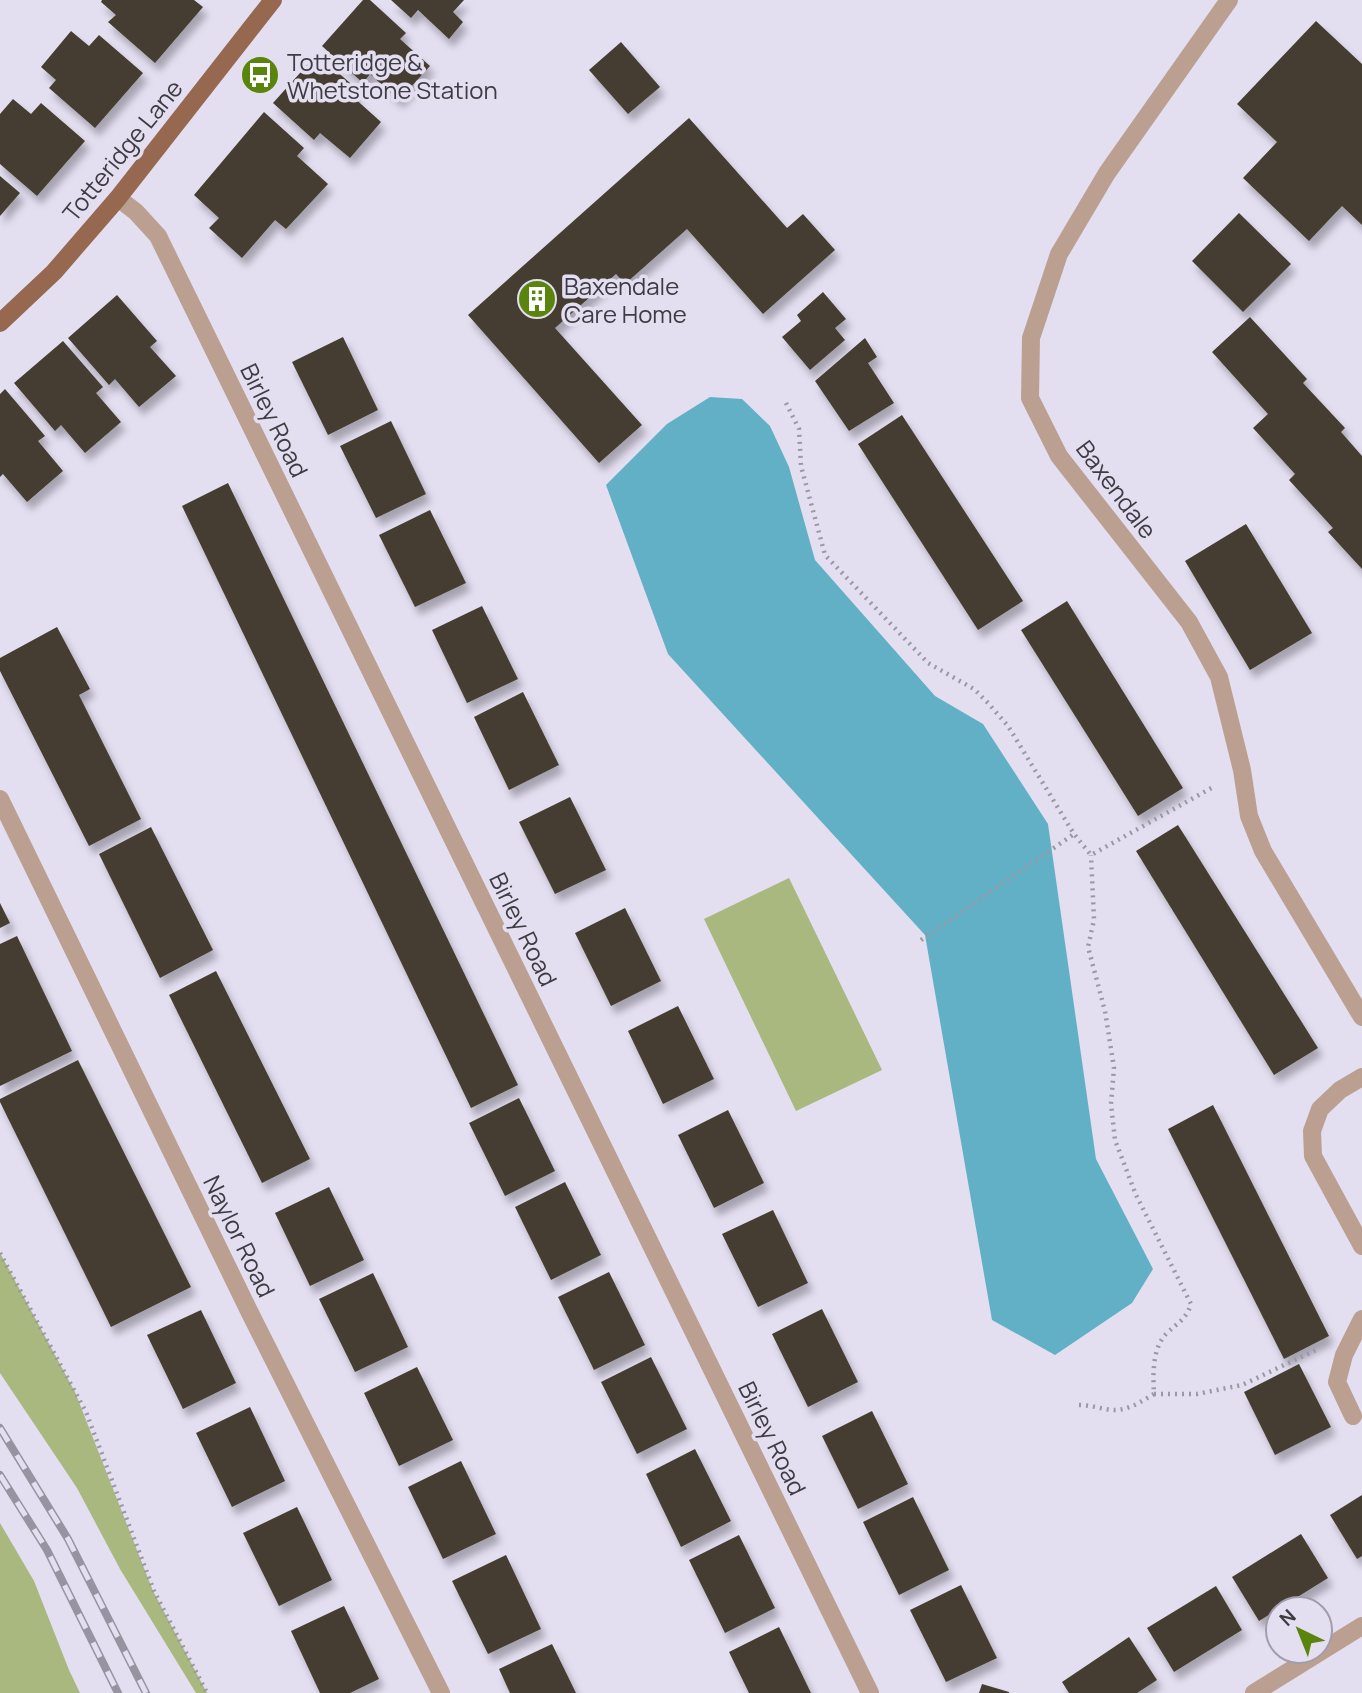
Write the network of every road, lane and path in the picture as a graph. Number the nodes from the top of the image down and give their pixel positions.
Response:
1 (273, 0) edge
2 (1229, 0) edge
3 (118, 198) junction
4 (0, 323) edge
5 (786, 403) dead end
6 (1242, 770) junction
7 (0, 799) edge
8 (1074, 834) junction
9 (1091, 855) junction
10 (921, 940) dead end
11 (1361, 1014) edge
12 (1362, 1077) edge
13 (1362, 1246) edge
14 (0, 1253) edge
15 (1362, 1319) edge
16 (1326, 1343) dead end
17 (1154, 1394) junction
18 (1079, 1405) dead end
19 (1353, 1416) dead end
20 (1362, 1626) edge
21 (207, 1693) edge
22 (441, 1693) edge
23 (870, 1693) edge
24 (1254, 1693) edge

1 - 3 main road, Totteridge Lane
2 - 6 street, Baxendale
3 - 4 main road, Totteridge Lane
3 - 23 street, Birley Road
5 - 8 path
6 - 9 path
6 - 11 street, Baxendale
7 - 22 street, Naylor Road
8 - 9 path
8 - 10 path
9 - 17 path
12 - 13 street
14 - 21 path
15 - 19 street
16 - 17 path
17 - 18 path
20 - 24 street

